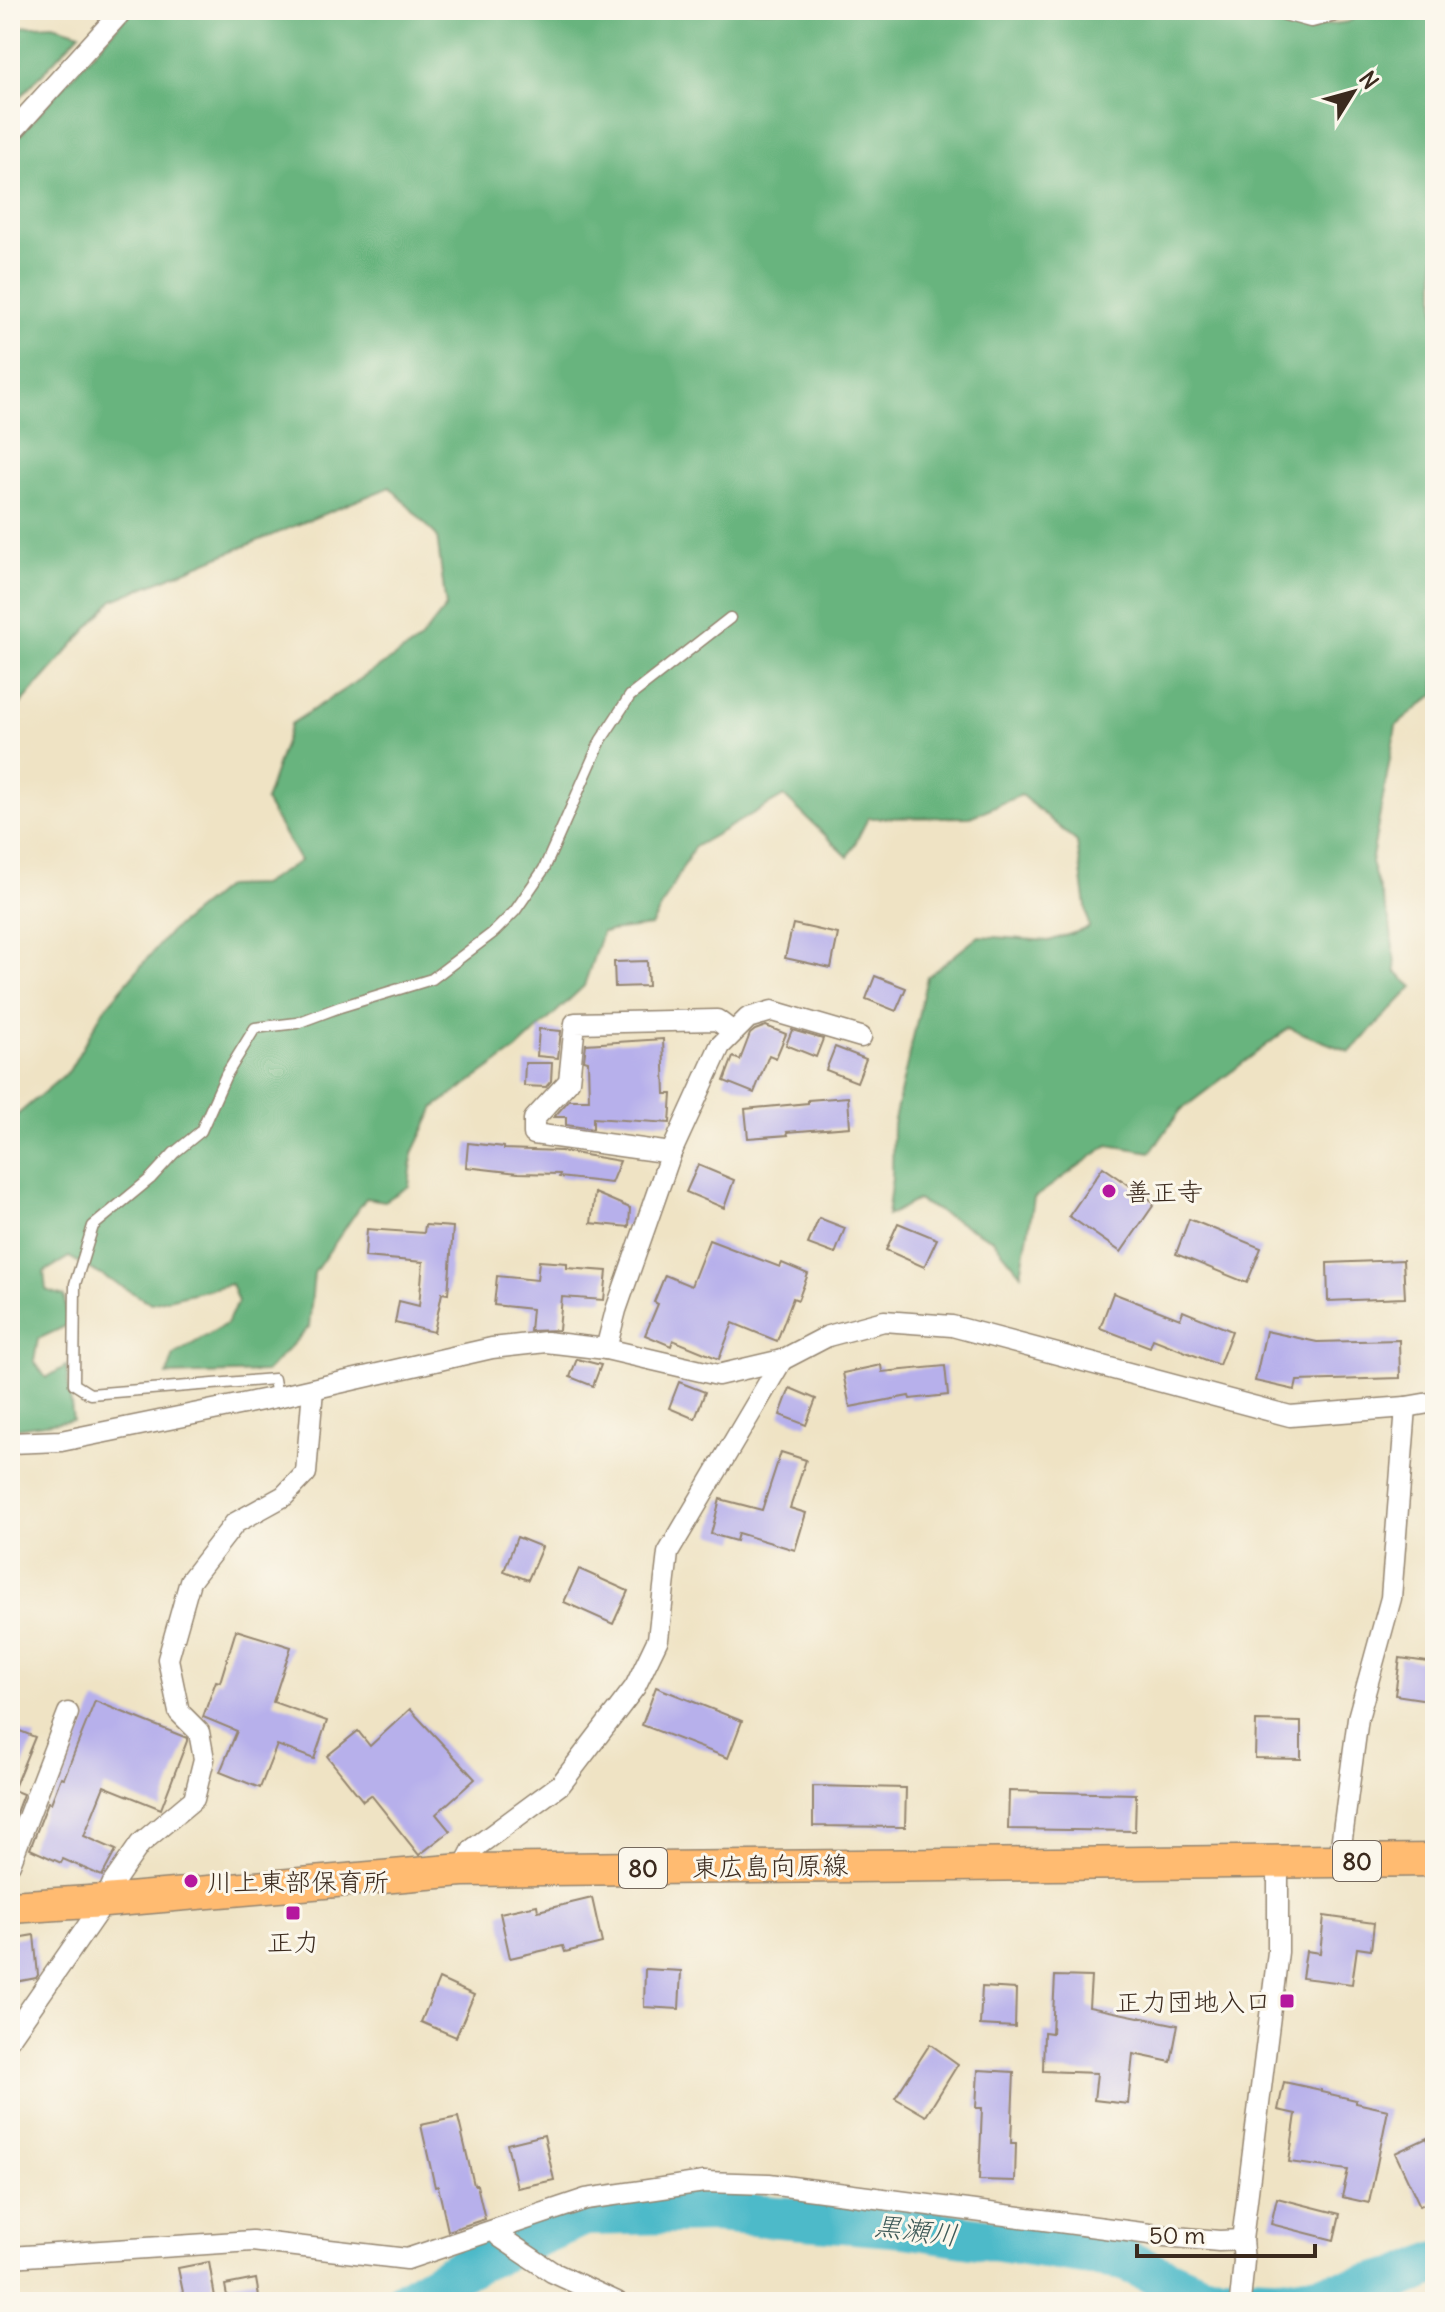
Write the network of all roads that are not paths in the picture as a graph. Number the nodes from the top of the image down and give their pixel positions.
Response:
1 (123, 10) edge
2 (1285, 10) edge
3 (1338, 10) edge
4 (10, 134) edge
5 (730, 618) dead end
6 (733, 1032) junction
7 (861, 1037) dead end
8 (671, 1153) junction
9 (606, 1349) junction
10 (782, 1360) junction
11 (313, 1389) junction
12 (277, 1397) junction
13 (1435, 1402) edge
14 (1406, 1407) junction
15 (10, 1443) edge
16 (68, 1713) dead end
17 (1435, 1860) edge
18 (1339, 1861) junction
19 (1278, 1862) junction
20 (10, 1864) edge
21 (462, 1870) junction
22 (105, 1901) junction
23 (10, 1907) edge
24 (10, 2038) edge
25 (498, 2234) junction
26 (1242, 2240) junction
27 (10, 2257) edge
28 (617, 2302) edge
29 (1240, 2302) edge

1 - 4 street
2 - 3 street
5 - 12 lane
6 - 7 street
6 - 8 street
6 - 8 street
8 - 9 street
9 - 10 street
9 - 11 street
10 - 14 street
10 - 21 street
11 - 12 street
11 - 22 street
12 - 15 street
13 - 14 street
14 - 18 street
16 - 20 street
17 - 18 main road, 東広島向原線 / 80
18 - 19 main road, 東広島向原線 / 80
19 - 21 main road, 東広島向原線 / 80
19 - 26 street
21 - 22 main road, 東広島向原線 / 80
22 - 23 main road, 東広島向原線 / 80
22 - 24 street
25 - 26 street
25 - 27 street
25 - 28 street
26 - 29 street

